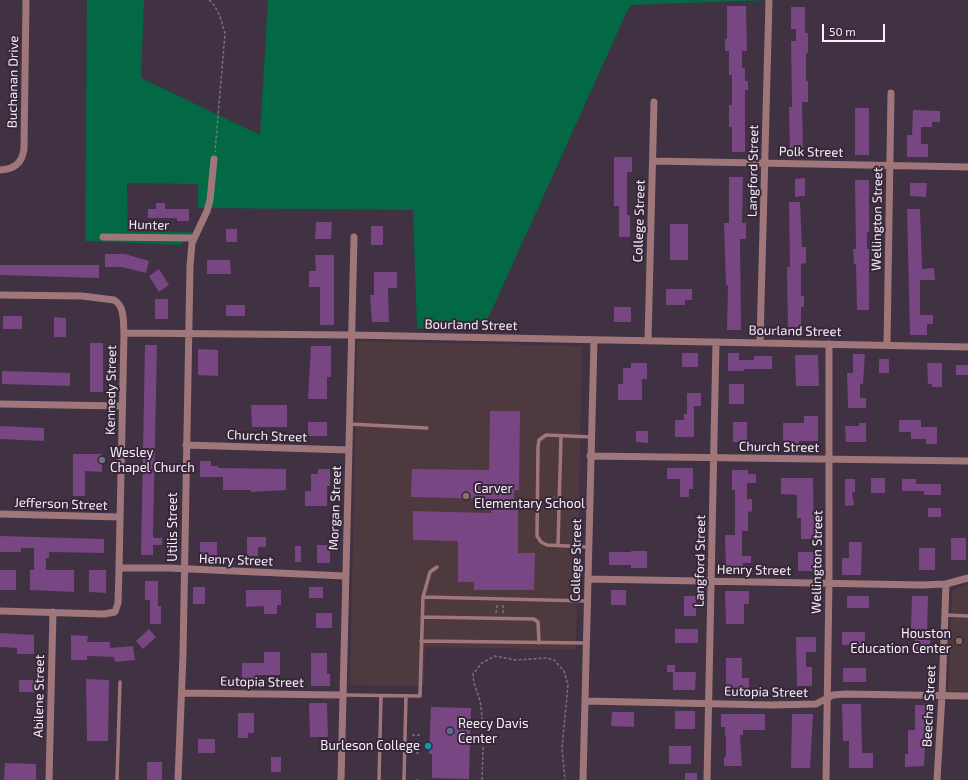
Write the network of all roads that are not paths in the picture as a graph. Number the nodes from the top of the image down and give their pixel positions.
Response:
1 (26, 0) edge
2 (769, 0) edge
3 (891, 93) dead end
4 (654, 102) dead end
5 (214, 159) road end
6 (653, 161) junction
7 (765, 163) junction
8 (890, 165) junction
9 (968, 167) edge
10 (0, 170) edge
11 (104, 237) dead end
12 (354, 237) dead end
13 (194, 238) junction
14 (0, 294) edge
15 (124, 333) junction
16 (189, 333) junction
17 (351, 334) junction
18 (594, 340) junction
19 (648, 340) junction
20 (716, 342) junction
21 (760, 342) junction
22 (829, 344) junction
23 (886, 345) junction
24 (968, 347) edge
25 (0, 404) edge
26 (122, 406) junction
27 (349, 424) junction
28 (427, 428) dead end
29 (561, 436) junction
30 (591, 437) junction
31 (186, 445) junction
32 (348, 450) junction
33 (590, 456) junction
34 (714, 458) junction
35 (830, 459) junction
36 (968, 461) edge
37 (0, 514) edge
38 (120, 517) junction
39 (558, 545) junction
40 (588, 547) junction
41 (437, 567) dead end
42 (119, 568) junction
43 (185, 570) junction
44 (345, 576) junction
45 (968, 578) edge
46 (588, 579) junction
47 (711, 582) junction
48 (829, 583) junction
49 (946, 584) junction
50 (423, 597) junction
51 (587, 601) junction
52 (0, 611) edge
53 (53, 612) junction
54 (945, 615) junction
55 (968, 616) edge
56 (422, 617) junction
57 (421, 641) junction
58 (539, 642) junction
59 (586, 643) junction
60 (120, 682) dead end
61 (182, 693) junction
62 (342, 695) junction
63 (942, 695) junction
64 (381, 696) junction
65 (406, 696) junction
66 (968, 696) edge
67 (827, 698) junction
68 (585, 701) junction
69 (708, 703) junction
70 (49, 780) edge
71 (118, 780) edge
72 (178, 780) edge
73 (341, 780) edge
74 (379, 780) edge
75 (404, 780) edge
76 (583, 780) edge
77 (707, 780) edge
78 (826, 780) edge
79 (937, 780) edge

1 - 10 street, Buchanan Drive
2 - 7 street, Langford Street
3 - 8 street, Wellington Street
4 - 6 street, College Street
5 - 13 street, Utilis Street
6 - 7 street, Polk Street
6 - 19 street, College Street
7 - 8 street, Polk Street
7 - 21 street, Langford Street
8 - 9 street, Polk Street
8 - 23 street, Wellington Street
11 - 13 street, Hunter
12 - 17 street, Morgan Street
13 - 16 street, Utilis Street
14 - 15 street
15 - 16 street, Bourland Street
15 - 26 street, Kennedy Street
16 - 17 street, Bourland Street
16 - 31 street, Utilis Street
17 - 18 street, Bourland Street
17 - 27 street, Morgan Street
18 - 19 street, Bourland Street
18 - 30 street, College Street
19 - 20 street, Bourland Street
20 - 21 street, Bourland Street
20 - 34 street, Langford Street
21 - 22 street, Bourland Street
22 - 23 street, Bourland Street
22 - 35 street, Wellington Street
23 - 24 street, Bourland Street
25 - 26 street
26 - 38 street, Kennedy Street
27 - 28 lane
27 - 32 street, Morgan Street
29 - 30 lane
29 - 39 lane
29 - 39 lane
30 - 33 street, College Street
31 - 32 street, Church Street
31 - 43 street, Utilis Street
32 - 44 street, Morgan Street
33 - 34 street, Church Street
33 - 40 street, College Street
34 - 35 street, Church Street
34 - 47 street, Langford Street
35 - 36 street, Church Street
35 - 48 street, Wellington Street
37 - 38 street, Jefferson Street
38 - 42 street, Kennedy Street
39 - 40 lane
40 - 46 street, College Street
41 - 50 lane
42 - 43 street, Henry Street
42 - 53 street
43 - 44 street, Henry Street
43 - 61 street, Utilis Street
44 - 62 street, Morgan Street
45 - 49 street, Henry Street
46 - 47 street, Henry Street
46 - 51 street, College Street
47 - 48 street, Henry Street
47 - 69 street, Langford Street
48 - 49 street, Henry Street
48 - 67 street, Wellington Street
49 - 54 street, Beecha Street
50 - 51 lane
50 - 56 lane
51 - 59 street, College Street
52 - 53 street
53 - 70 street, Abilene Street
54 - 55 lane
54 - 63 street, Beecha Street
56 - 57 lane
56 - 58 lane
57 - 58 lane
57 - 65 lane
58 - 59 lane
59 - 68 street, College Street
60 - 71 lane
61 - 62 street, Eutopia Street
61 - 72 street, Utilis Street
62 - 64 lane
62 - 73 street, Morgan Street
63 - 66 street, Eutopia Street
63 - 67 street, Eutopia Street
63 - 79 street, Beecha Street
64 - 65 lane
64 - 74 lane
65 - 75 lane
67 - 69 street, Eutopia Street
67 - 78 street, Wellington Street
68 - 69 street, Eutopia Street
68 - 76 street, College Street
69 - 77 street, Langford Street

